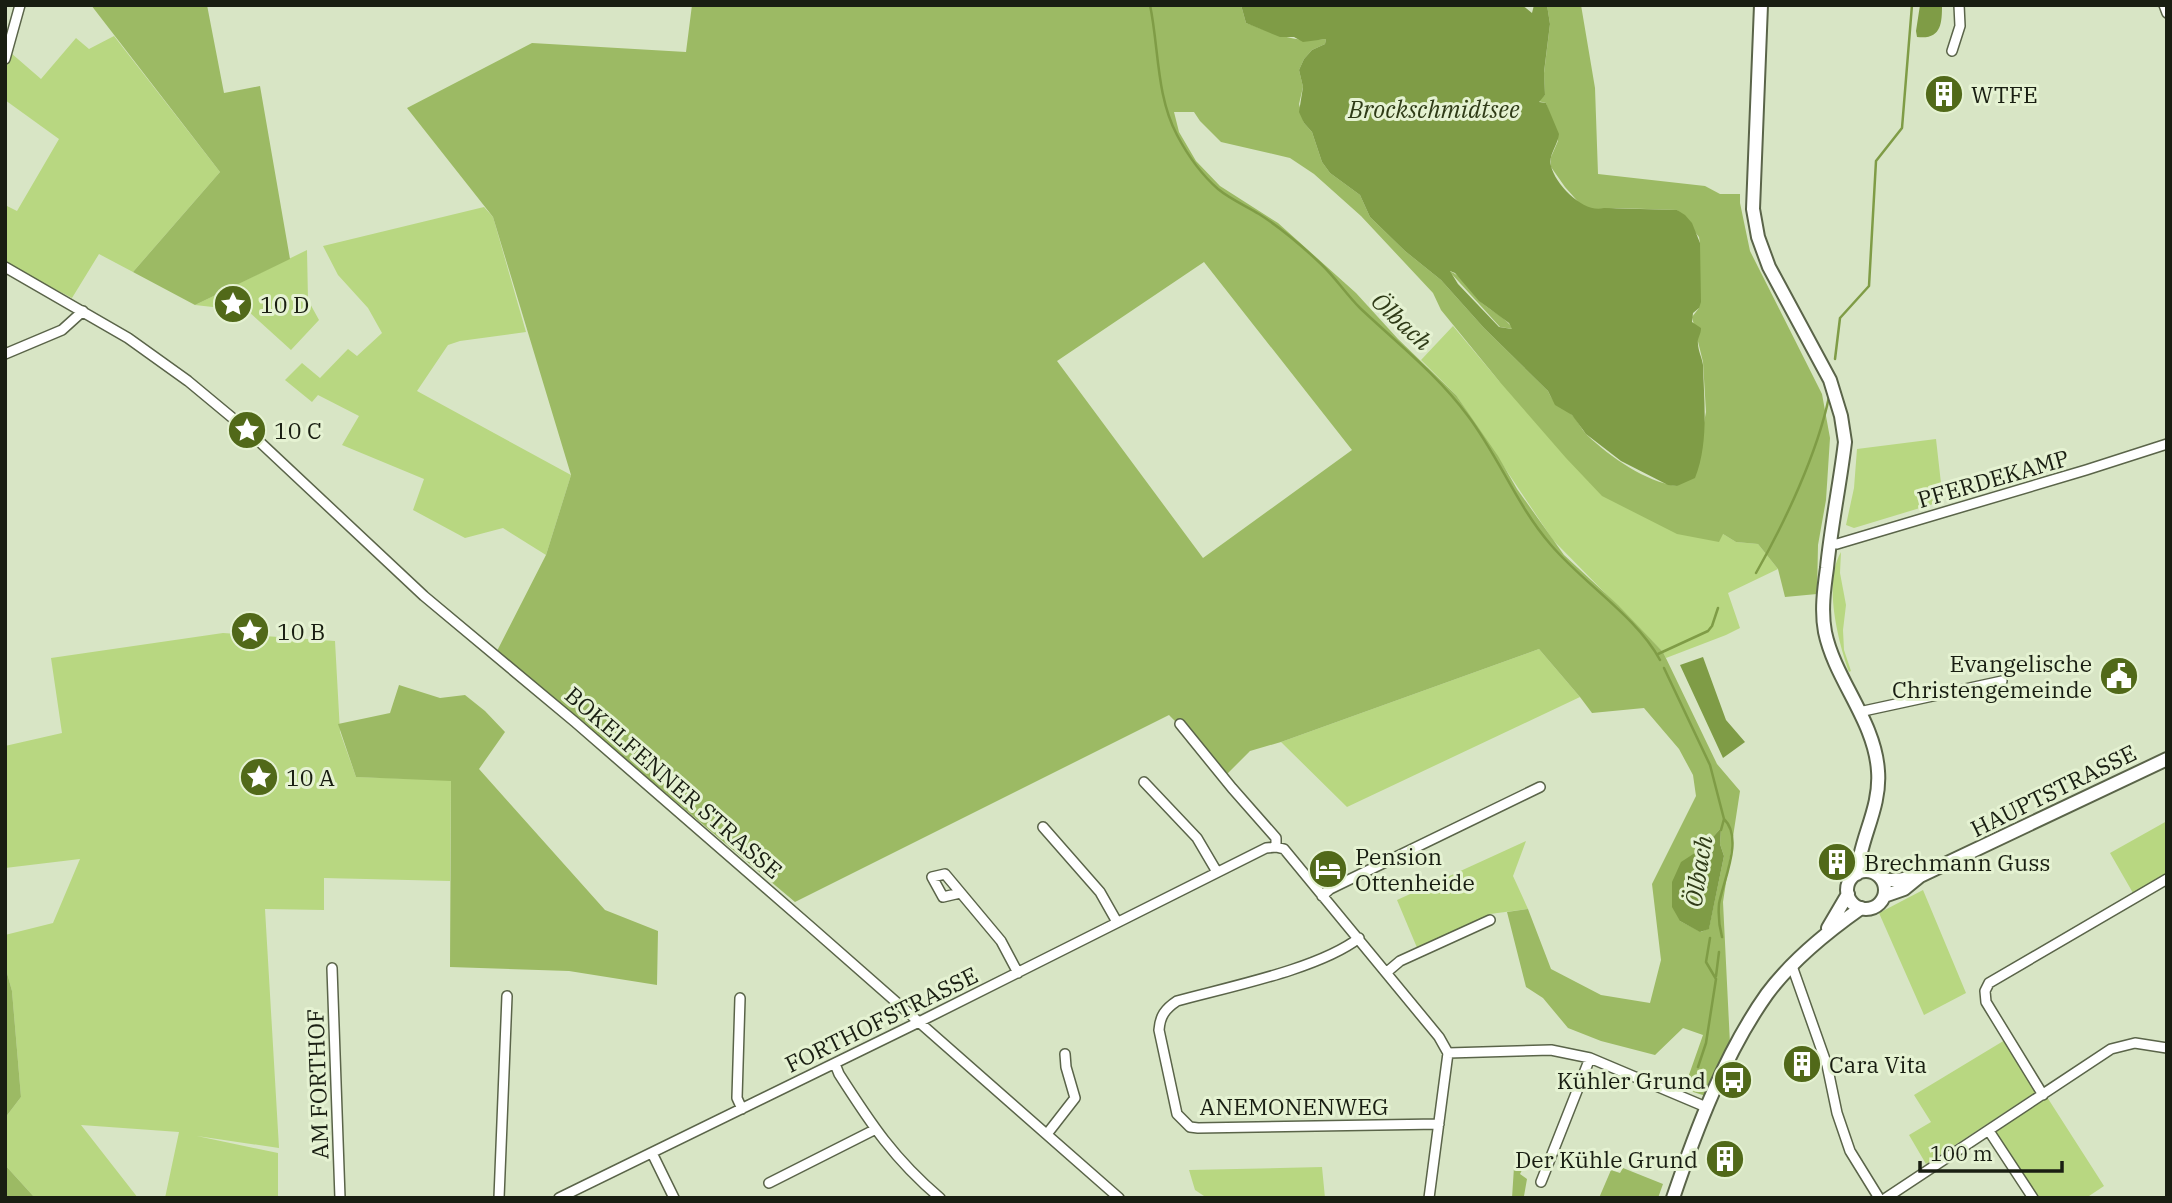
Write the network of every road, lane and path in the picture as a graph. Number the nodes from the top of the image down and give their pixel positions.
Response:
1 (20, 5) edge
2 (1761, 5) edge
3 (1959, 5) edge
4 (2164, 5) edge
5 (2167, 13) edge
6 (1952, 51) dead end
7 (5, 59) edge
8 (5, 267) edge
9 (82, 312) junction
10 (5, 354) edge
11 (2167, 444) edge
12 (1830, 543) junction
13 (2002, 681) dead end
14 (1859, 712) junction
15 (1180, 724) dead end
16 (2167, 759) edge
17 (1144, 782) dead end
18 (1540, 787) dead end
19 (1043, 827) dead end
20 (1864, 840) junction
21 (1276, 847) junction
22 (1217, 872) junction
23 (1857, 874) junction
24 (1920, 876) junction
25 (1879, 877) junction
26 (2167, 879) edge
27 (960, 893) dead end
28 (1848, 894) junction
29 (1322, 896) junction
30 (1884, 897) junction
31 (1861, 908) junction
32 (1490, 920) dead end
33 (1117, 922) junction
34 (1359, 937) junction
35 (1822, 937) junction
36 (1792, 966) junction
37 (332, 968) dead end
38 (1387, 972) junction
39 (1018, 973) junction
40 (507, 996) dead end
41 (740, 998) dead end
42 (919, 1023) junction
43 (2167, 1048) edge
44 (1448, 1053) junction
45 (1065, 1054) dead end
46 (1590, 1058) junction
47 (835, 1064) junction
48 (2043, 1095) junction
49 (1706, 1107) junction
50 (742, 1109) junction
51 (1439, 1124) junction
52 (874, 1130) junction
53 (1989, 1130) junction
54 (1047, 1134) junction
55 (652, 1153) junction
56 (1541, 1182) dead end
57 (769, 1183) dead end
58 (340, 1198) edge
59 (499, 1198) edge
60 (559, 1198) edge
61 (674, 1198) edge
62 (940, 1198) edge
63 (1119, 1198) edge
64 (1429, 1198) edge
65 (1673, 1198) edge
66 (1879, 1198) edge
67 (1886, 1198) edge
68 (2033, 1198) edge

1 - 7 street
2 - 12 main road
3 - 6 street
4 - 5 street
8 - 9 street, BOKELFENNER STRASSE
9 - 10 street
9 - 42 street, BOKELFENNER STRASSE
11 - 12 street, PFERDEKAMP
12 - 14 main road
13 - 14 street
14 - 20 main road
15 - 21 street
16 - 24 main road, HAUPTSTRASSE
17 - 22 street
18 - 29 street
19 - 33 street
20 - 23 main road
20 - 25 main road
21 - 22 street, FORTHOFSTRASSE
21 - 29 street
22 - 33 street, FORTHOFSTRASSE
23 - 25 main road
23 - 28 main road
24 - 25 main road, HAUPTSTRASSE
24 - 30 main road, HAUPTSTRASSE
25 - 30 main road
26 - 48 street
27 - 39 street
28 - 31 main road
28 - 35 main road
29 - 34 street
30 - 31 main road
31 - 35 main road
32 - 38 street
33 - 39 street, FORTHOFSTRASSE
34 - 38 street
34 - 51 street, ANEMONENWEG
35 - 36 main road
36 - 49 main road
36 - 66 street
37 - 58 street, AM FORTHOF
38 - 44 street
39 - 42 street, FORTHOFSTRASSE
40 - 59 street
41 - 50 street
42 - 47 street, FORTHOFSTRASSE
42 - 54 street, BOKELFENNER STRASSE
43 - 48 street
44 - 46 street
44 - 51 street
45 - 54 street
46 - 49 street
46 - 56 street
47 - 50 street, FORTHOFSTRASSE
47 - 52 street
48 - 53 street
49 - 65 main road
50 - 55 street, FORTHOFSTRASSE
51 - 64 street
52 - 57 street
52 - 62 street
53 - 67 street
53 - 68 street
54 - 63 street, BOKELFENNER STRASSE
55 - 60 street, FORTHOFSTRASSE
55 - 61 street

